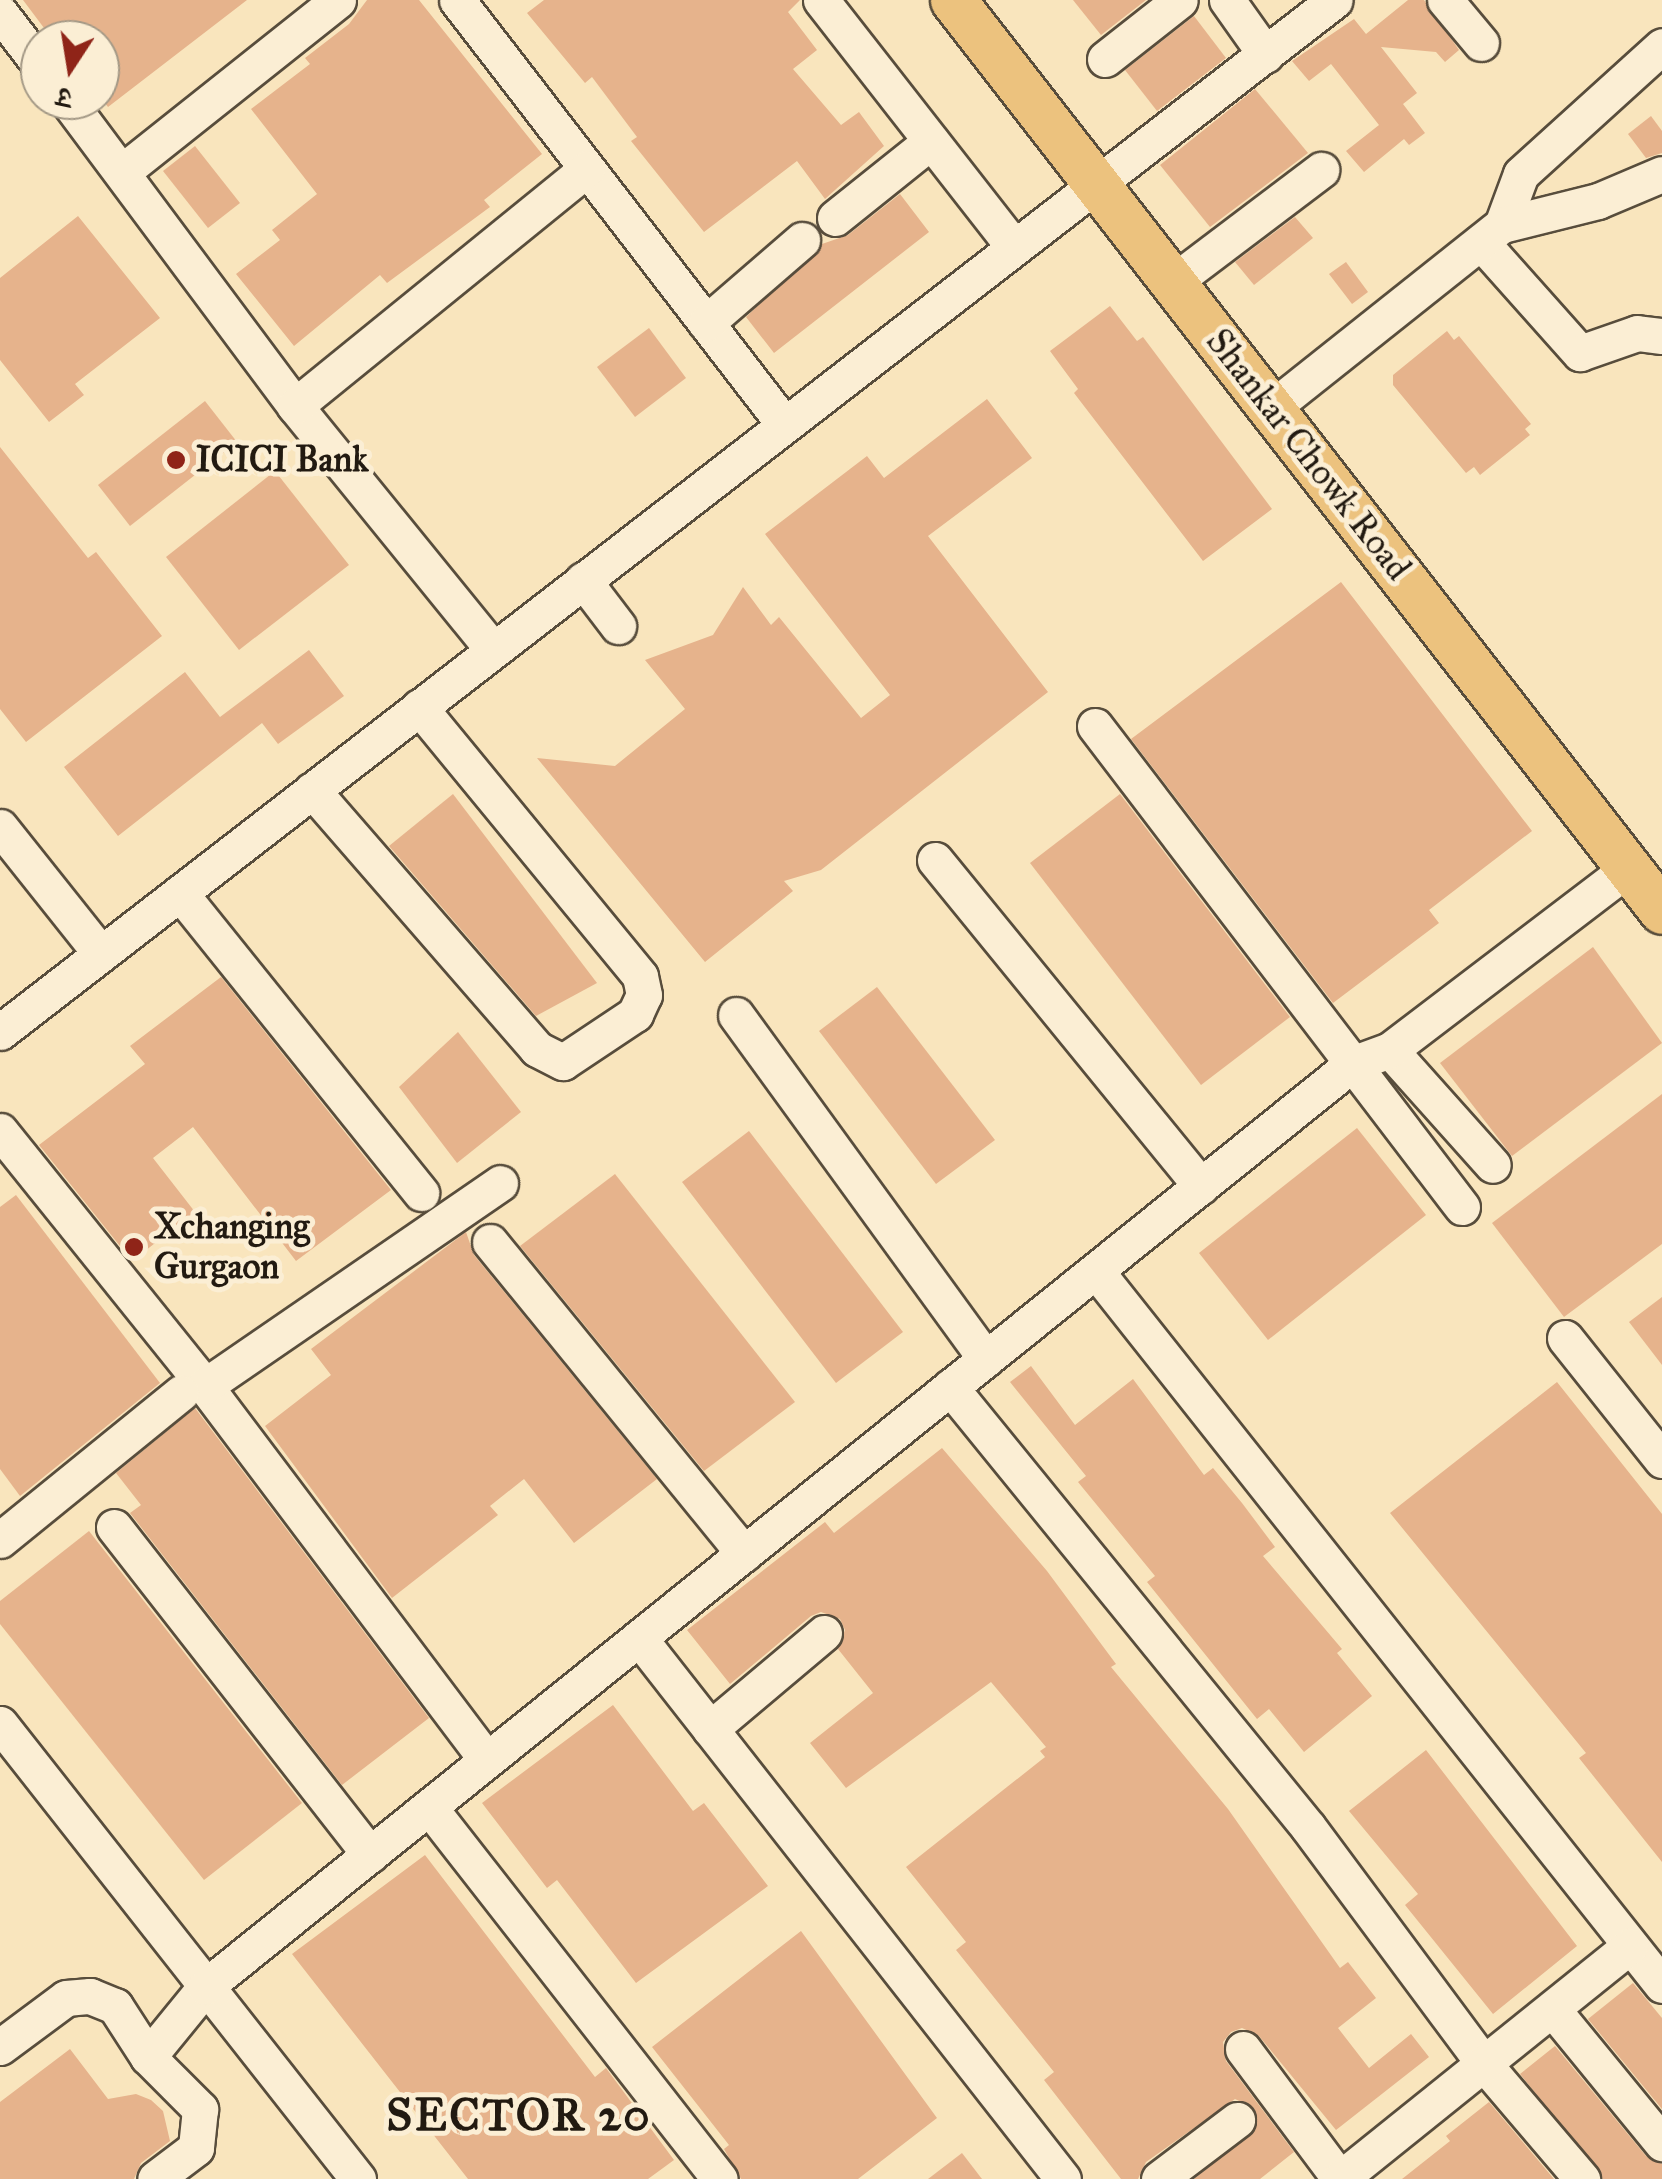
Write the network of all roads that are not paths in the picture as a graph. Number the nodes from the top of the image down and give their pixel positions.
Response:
1 (338, 0) edge
2 (458, 0) edge
3 (822, 0) edge
4 (954, 0) edge
5 (979, 0) edge
6 (1180, 0) edge
7 (1227, 0) edge
8 (1335, 0) edge
9 (1445, 0) edge
10 (0, 13) edge
11 (20, 39) edge
12 (1480, 43) dead end
13 (1662, 46) edge
14 (1266, 54) junction
15 (1105, 59) dead end
16 (82, 120) edge
17 (931, 141) junction
18 (587, 169) junction
19 (1321, 170) dead end
20 (122, 172) junction
21 (1662, 174) edge
22 (1103, 176) junction
23 (835, 218) dead end
24 (1492, 234) junction
25 (802, 240) dead end
26 (1013, 246) junction
27 (1189, 270) junction
28 (706, 323) junction
29 (1662, 336) edge
30 (1288, 395) junction
31 (295, 406) junction
32 (784, 424) junction
33 (582, 580) junction
34 (618, 626) dead end
35 (493, 650) junction
36 (420, 707) junction
37 (1095, 726) dead end
38 (312, 790) junction
39 (0, 827) edge
40 (934, 860) dead end
41 (1645, 869) edge
42 (180, 893) junction
43 (1662, 911) edge
44 (100, 954) junction
45 (736, 1015) dead end
46 (0, 1032) edge
47 (1390, 1050) junction
48 (1352, 1064) junction
49 (0, 1130) edge
50 (1493, 1165) dead end
51 (500, 1183) dead end
52 (1200, 1186) junction
53 (421, 1193) dead end
54 (1462, 1207) dead end
55 (490, 1242) dead end
56 (1096, 1270) junction
57 (1565, 1338) dead end
58 (986, 1359) junction
59 (950, 1388) junction
60 (193, 1390) junction
61 (1662, 1460) edge
62 (114, 1528) dead end
63 (0, 1540) edge
64 (744, 1553) junction
65 (824, 1633) dead end
66 (639, 1638) junction
67 (0, 1724) edge
68 (710, 1728) junction
69 (487, 1760) junction
70 (429, 1807) junction
71 (370, 1855) junction
72 (1630, 1946) junction
73 (1662, 1985) edge
74 (206, 1986) junction
75 (1554, 2011) junction
76 (0, 2047) edge
77 (1243, 2049) dead end
78 (148, 2056) junction
79 (1485, 2065) junction
80 (1237, 2120) dead end
81 (1662, 2143) edge
82 (156, 2179) edge
83 (358, 2179) edge
84 (720, 2179) edge
85 (1063, 2179) edge
86 (1159, 2179) edge
87 (1340, 2179) edge
88 (1582, 2179) edge

1 - 20 street
2 - 18 street
3 - 17 street
4 - 22 main road, Shankar Chowk Road
5 - 22 main road, Shankar Chowk Road
6 - 15 street
7 - 14 street
8 - 14 street
9 - 12 street
10 - 11 street
13 - 24 street
14 - 22 street
16 - 20 street
17 - 23 street
17 - 26 street
18 - 28 street
18 - 31 street
19 - 27 street
20 - 31 street
21 - 24 street
22 - 26 street
22 - 27 main road, Shankar Chowk Road
22 - 41 main road, Shankar Chowk Road
24 - 29 street
24 - 30 street
25 - 28 street
26 - 32 street
27 - 30 main road, Shankar Chowk Road
28 - 32 street
30 - 41 main road, Shankar Chowk Road
31 - 35 street
32 - 33 street
33 - 34 street
33 - 35 street
35 - 36 street
36 - 38 street
36 - 38 street
37 - 48 street
38 - 42 street
39 - 44 street
40 - 52 street
41 - 43 main road, Shankar Chowk Road
41 - 47 street
42 - 44 street
42 - 53 street
44 - 46 street
45 - 58 street
47 - 48 street
47 - 50 street
48 - 52 street
48 - 54 street
49 - 60 street
51 - 60 street
52 - 56 street
55 - 64 street
56 - 58 street
56 - 72 street
57 - 61 street
58 - 59 street
59 - 64 street
59 - 79 street
60 - 63 street
60 - 69 street
62 - 71 street
64 - 66 street
65 - 68 street
66 - 68 street
66 - 69 street
67 - 74 street
68 - 85 street
69 - 70 street
70 - 71 street
70 - 84 street
71 - 74 street
72 - 73 street
72 - 75 street
74 - 78 street
74 - 83 street
75 - 79 street
75 - 81 street
76 - 78 street
77 - 87 street
78 - 82 street
79 - 87 street
79 - 88 street
80 - 86 street

